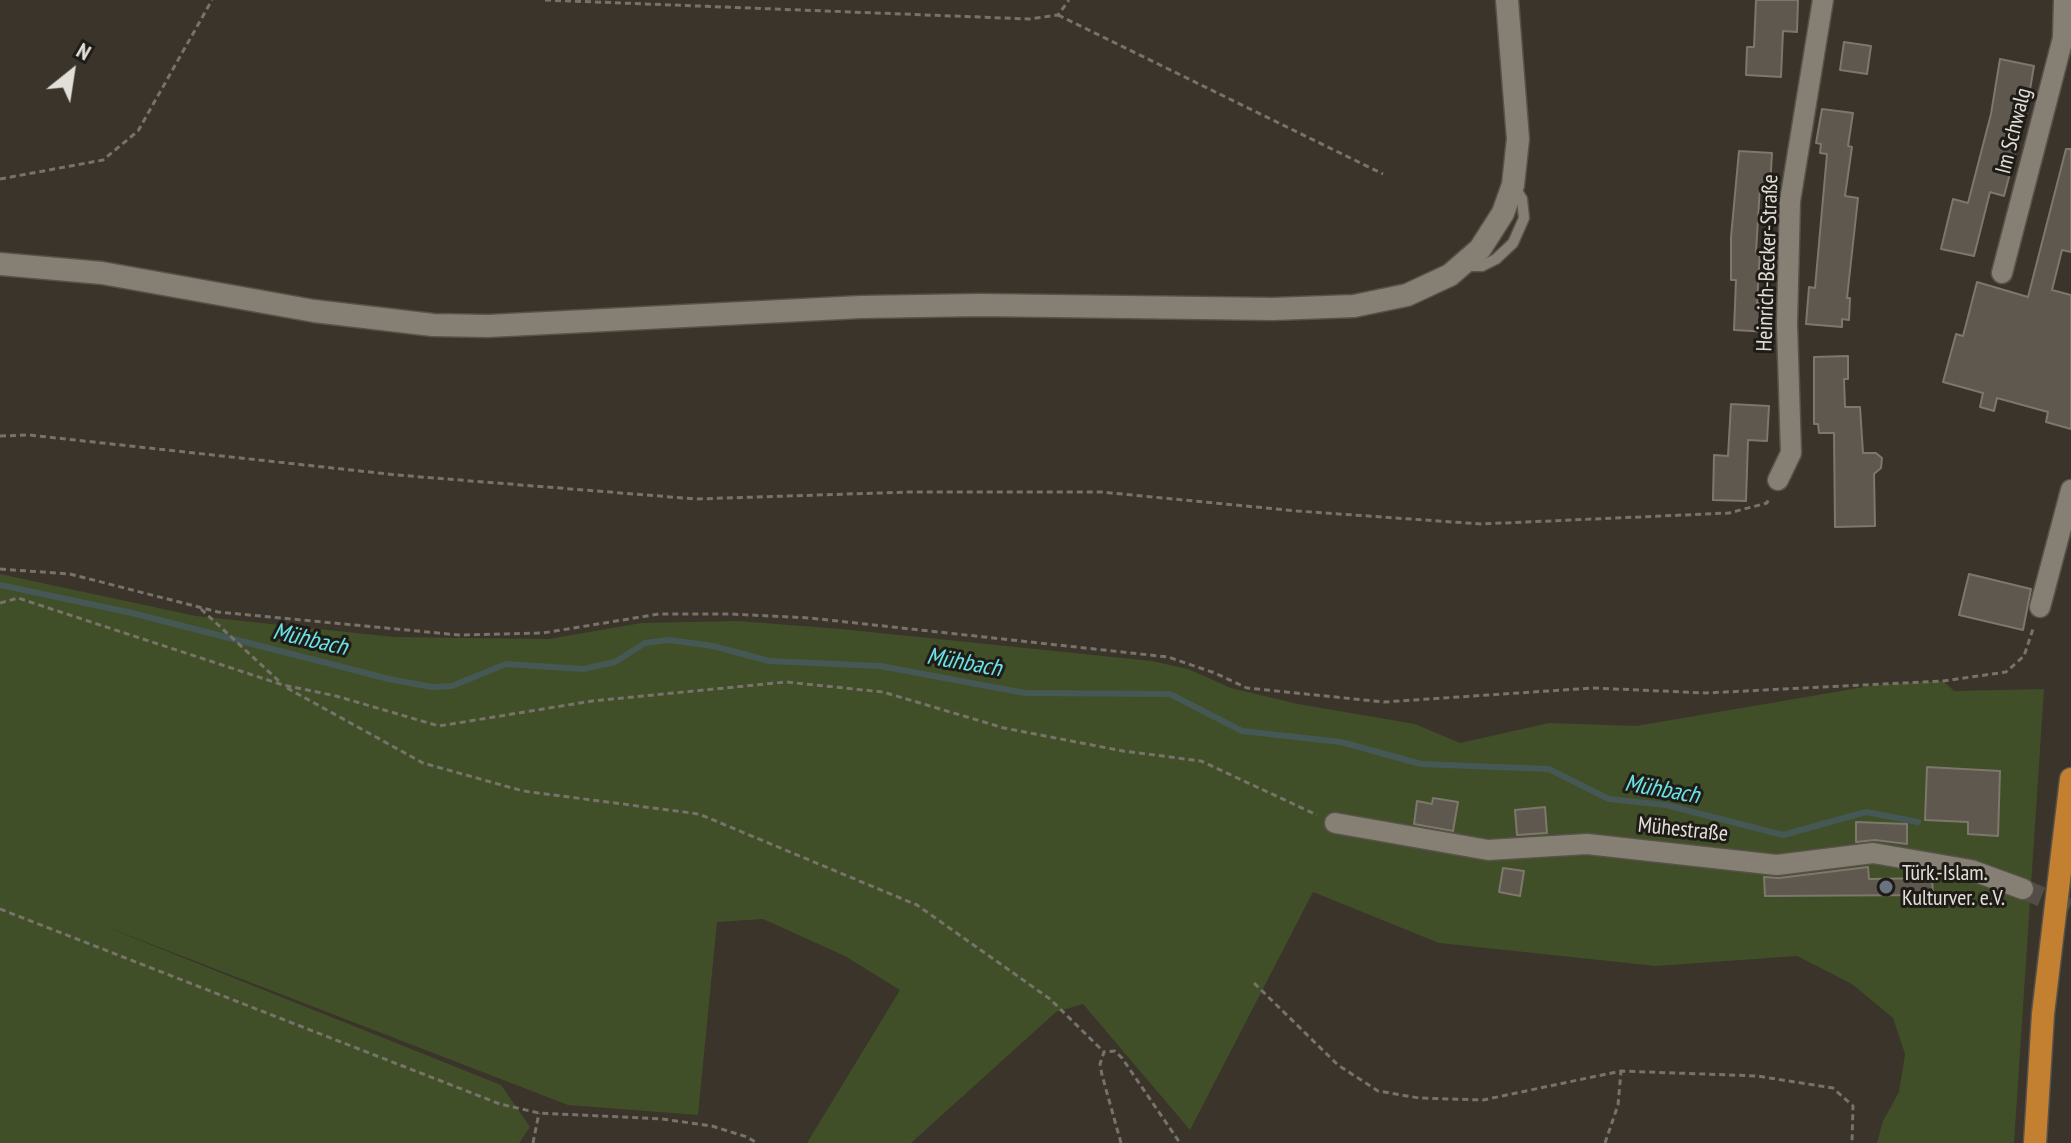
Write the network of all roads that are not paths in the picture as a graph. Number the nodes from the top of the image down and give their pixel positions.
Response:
1 (1507, 0) edge
2 (1823, 0) edge
3 (2064, 0) edge
4 (0, 264) edge
5 (2002, 273) dead end
6 (1778, 480) road end
7 (2071, 490) edge
8 (2040, 607) road end
9 (2071, 779) edge
10 (1335, 823) road end
11 (2071, 846) edge
12 (2060, 875) junction
13 (2023, 889) tunnel mouth
14 (2035, 1143) edge

1 - 4 main road
2 - 6 street, Heinrich-Becker-Straße
3 - 5 street, Im Schwalg
7 - 8 street
9 - 12 highway
10 - 13 street, Mühestraße
11 - 12 highway
12 - 14 highway

